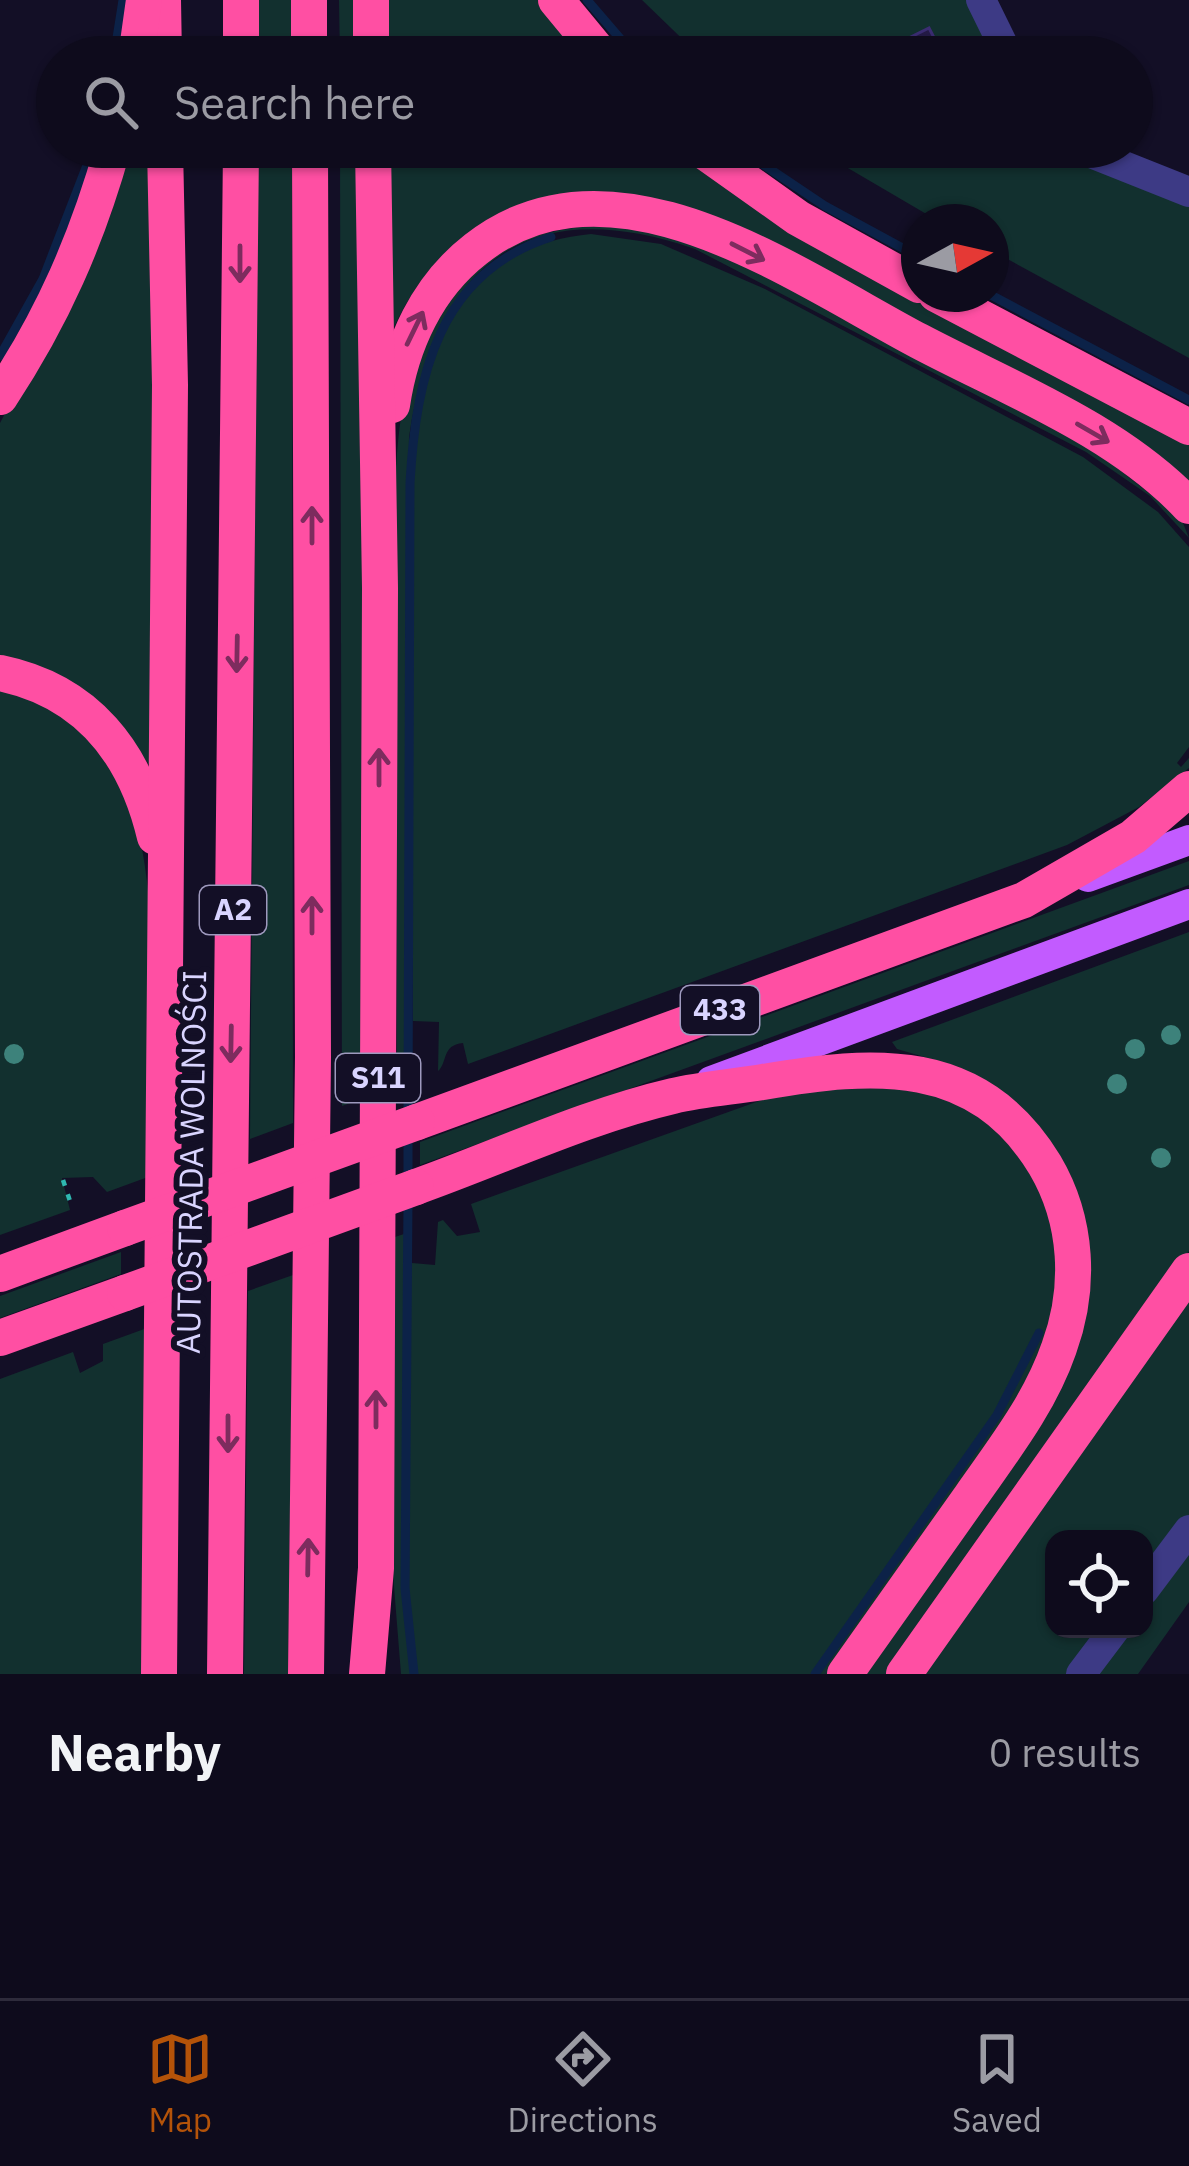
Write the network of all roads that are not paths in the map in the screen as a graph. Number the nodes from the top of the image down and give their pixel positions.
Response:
1 (144, 0) edge
2 (163, 0) edge
3 (241, 0) edge
4 (309, 0) edge
5 (371, 0) edge
6 (556, 0) edge
7 (981, 0) edge
8 (139, 36) edge
9 (164, 36) edge
10 (241, 36) edge
11 (309, 36) edge
12 (371, 36) edge
13 (586, 36) edge
14 (999, 36) edge
15 (105, 168) edge
16 (165, 168) edge
17 (241, 168) edge
18 (310, 168) edge
19 (373, 168) edge
20 (728, 168) edge
21 (1129, 168) edge
22 (1189, 192) edge
23 (901, 275) edge
24 (970, 312) edge
25 (0, 397) edge
26 (1189, 427) edge
27 (1189, 506) edge
28 (380, 588) junction
29 (0, 673) edge
30 (1189, 789) edge
31 (1189, 840) edge
32 (1024, 900) junction
33 (1189, 904) edge
34 (166, 923) junction
35 (672, 1096) junction
36 (1189, 1270) edge
37 (0, 1274) edge
38 (0, 1338) edge
39 (1189, 1530) edge
40 (376, 1568) junction
41 (1153, 1578) edge
42 (1108, 1638) edge
43 (159, 1674) edge
44 (226, 1674) edge
45 (306, 1674) edge
46 (367, 1674) edge
47 (389, 1674) edge
48 (845, 1674) edge
49 (904, 1674) edge
50 (1081, 1674) edge

1 - 8 highway
2 - 9 highway
3 - 10 highway
4 - 11 highway
5 - 12 highway
6 - 13 highway
7 - 14 lane
15 - 25 highway
16 - 34 highway
17 -> 44 highway, AUTOSTRADA WOLNOŚCI / A2
45 -> 18 highway, A2
19 - 28 highway, S11
20 - 23 highway
21 - 22 lane
24 - 26 highway
28 -> 27 highway
40 -> 28 highway, S11
29 - 34 highway
30 - 32 highway
31 - 32 main road, 433
32 - 37 highway, 433, bridge
33 - 35 main road, 433
34 - 43 highway
35 - 38 highway, bridge
35 - 48 highway
36 - 49 highway
39 - 41 lane
40 - 46 highway
40 - 47 highway, S11
42 - 50 lane

